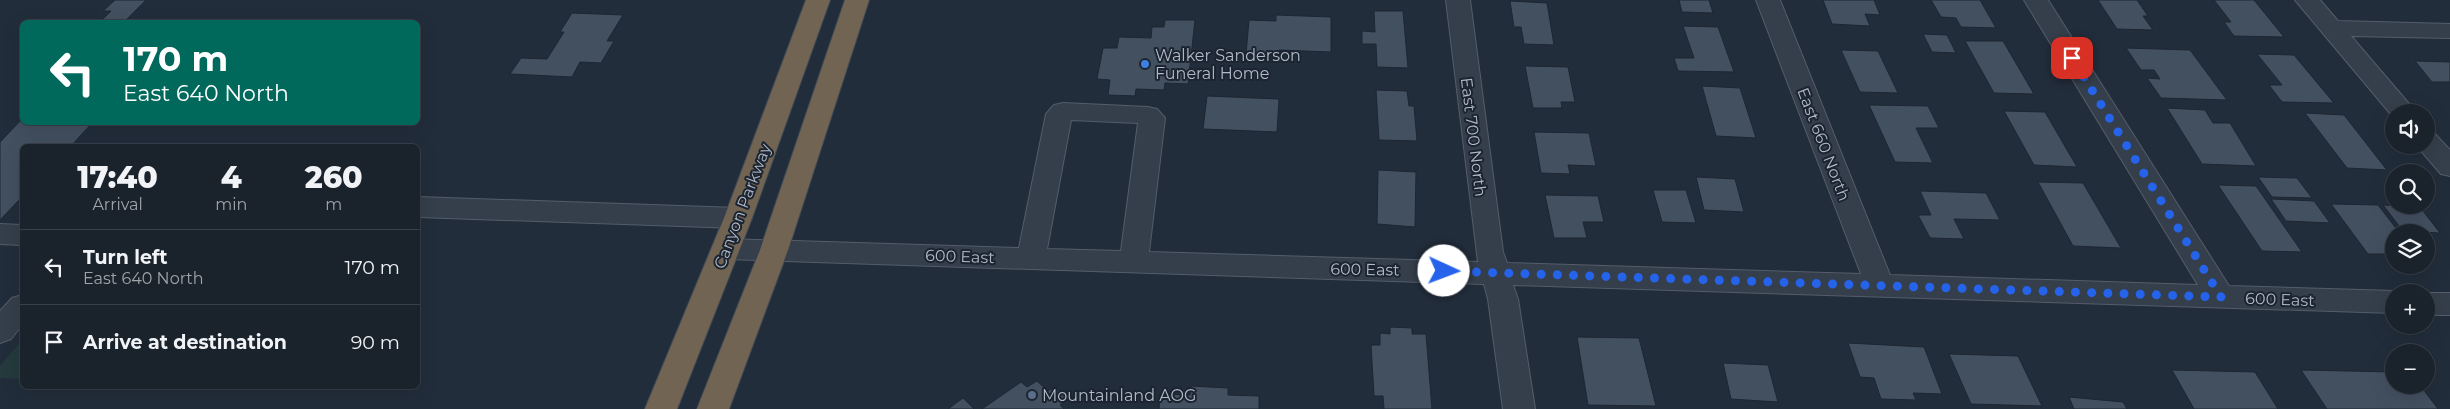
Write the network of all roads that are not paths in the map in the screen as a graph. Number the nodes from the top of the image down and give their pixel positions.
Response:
1 (818, 0) edge
2 (857, 0) edge
3 (1458, 0) edge
4 (1768, 0) edge
5 (2036, 0) edge
6 (2306, 0) edge
7 (2330, 28) junction
8 (2450, 31) edge
9 (2396, 104) edge
10 (2435, 150) edge
11 (2450, 167) edge
12 (420, 207) edge
13 (738, 218) junction
14 (0, 234) edge
15 (20, 235) edge
16 (726, 249) junction
17 (774, 250) junction
18 (1031, 258) junction
19 (1134, 262) junction
20 (1495, 273) junction
21 (1880, 287) junction
22 (2221, 297) junction
23 (2385, 302) edge
24 (2435, 304) edge
25 (2450, 304) edge
26 (20, 308) edge
27 (0, 331) edge
28 (660, 409) edge
29 (713, 409) edge
30 (1519, 409) edge

1 - 13 highway, Canyon Parkway
2 - 17 highway
3 - 20 street, East 700 North
4 - 21 street, East 660 North
5 - 22 street
6 - 7 street
7 - 8 street
7 - 9 street
10 - 11 street
12 - 13 street
13 - 16 highway, Canyon Parkway
14 - 15 street
16 - 17 street, 600 East
16 - 28 highway, Canyon Parkway
17 - 18 street, 600 East
17 - 29 highway
18 - 19 street, 600 East
18 - 19 street
19 - 20 street, 600 East
20 - 21 street, 600 East
20 - 30 street, East 700 North
21 - 22 street, 600 East
22 - 23 street, 600 East
24 - 25 street
26 - 27 street

